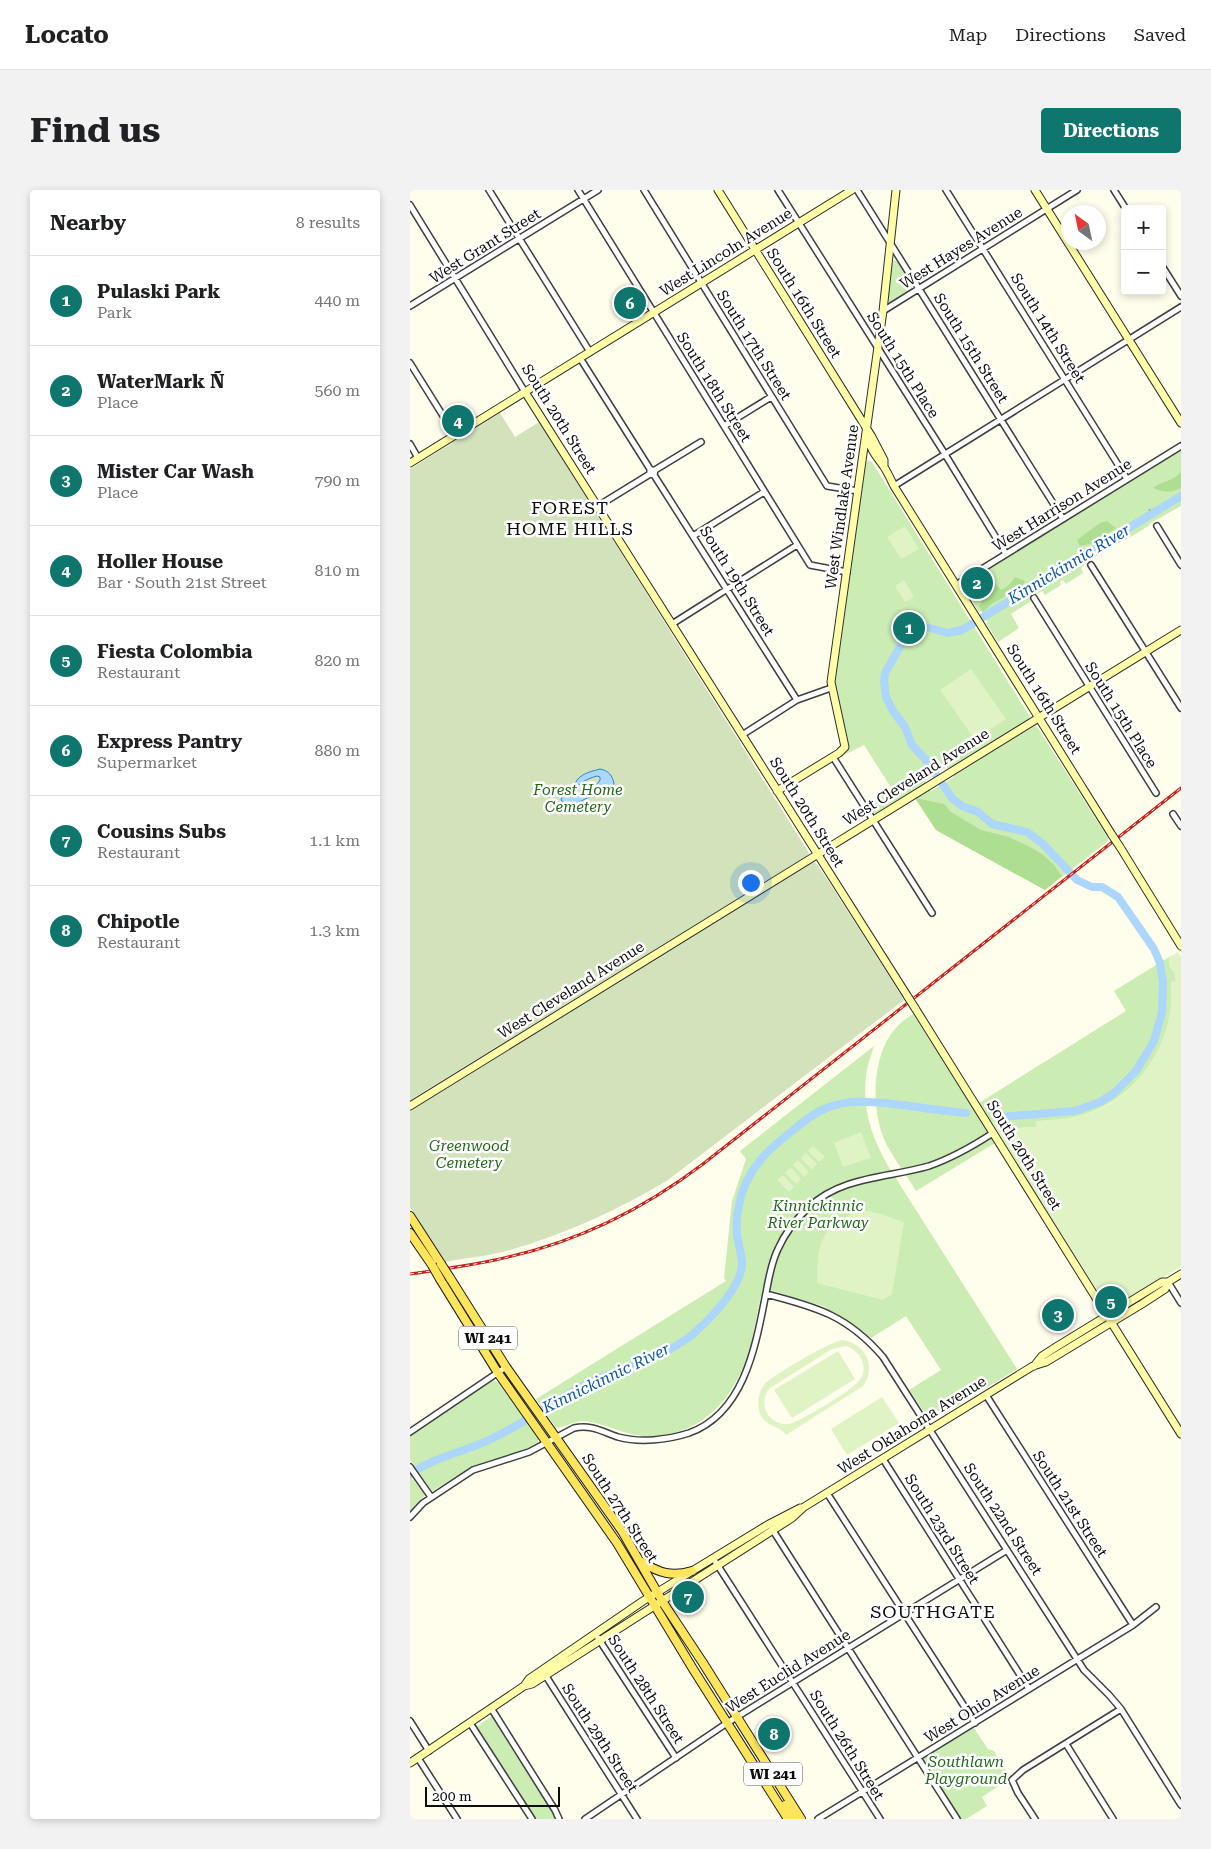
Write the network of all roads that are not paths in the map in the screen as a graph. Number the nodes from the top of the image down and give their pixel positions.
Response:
1 (489, 190) edge
2 (578, 190) edge
3 (598, 190) edge
4 (644, 190) edge
5 (718, 190) edge
6 (778, 190) edge
7 (852, 190) edge
8 (857, 190) edge
9 (896, 190) edge
10 (946, 190) edge
11 (1035, 190) edge
12 (1078, 190) edge
13 (1114, 190) edge
14 (584, 199) junction
15 (410, 205) edge
16 (1123, 205) edge
17 (1047, 209) junction
18 (799, 223) junction
19 (520, 239) junction
20 (890, 242) junction
21 (984, 249) junction
22 (754, 250) junction
23 (1166, 272) edge
24 (456, 279) junction
25 (701, 283) junction
26 (919, 289) junction
27 (1181, 296) edge
28 (410, 306) edge
29 (1181, 307) edge
30 (884, 311) junction
31 (653, 313) junction
32 (1129, 340) junction
33 (877, 348) junction
34 (590, 352) junction
35 (580, 358) junction
36 (410, 363) edge
37 (1066, 380) junction
38 (525, 392) junction
39 (771, 396) junction
40 (1001, 420) junction
41 (1181, 423) edge
42 (724, 426) junction
43 (867, 430) junction
44 (455, 435) junction
45 (701, 442) dead end
46 (410, 444) edge
47 (1181, 446) edge
48 (945, 455) junction
49 (418, 458) junction
50 (863, 460) junction
51 (410, 463) edge
52 (881, 464) junction
53 (653, 472) junction
54 (1127, 479) junction
55 (894, 486) junction
56 (858, 491) junction
57 (764, 492) junction
58 (598, 506) junction
59 (1063, 519) junction
60 (1157, 526) dead end
61 (693, 536) junction
62 (797, 544) junction
63 (1006, 554) junction
64 (1091, 565) dead end
65 (1181, 565) edge
66 (847, 572) junction
67 (956, 585) junction
68 (726, 589) junction
69 (1034, 598) dead end
70 (672, 624) junction
71 (1181, 630) edge
72 (1146, 652) junction
73 (1089, 687) junction
74 (831, 688) junction
75 (797, 700) junction
76 (1181, 708) edge
77 (1039, 717) junction
78 (742, 735) junction
79 (833, 757) junction
80 (777, 791) junction
81 (1156, 793) dead end
82 (1173, 814) dead end
83 (873, 820) junction
84 (1181, 826) edge
85 (817, 855) junction
86 (932, 913) dead end
87 (1181, 946) edge
88 (410, 1106) edge
89 (994, 1133) junction
90 (410, 1216) edge
91 (410, 1233) edge
92 (1181, 1274) edge
93 (1168, 1282) junction
94 (766, 1294) junction
95 (1181, 1303) edge
96 (1108, 1315) junction
97 (1112, 1322) junction
98 (1071, 1338) junction
99 (1075, 1345) junction
100 (1034, 1366) junction
101 (506, 1367) junction
102 (498, 1373) junction
103 (986, 1395) junction
104 (543, 1427) junction
105 (930, 1430) junction
106 (410, 1432) edge
107 (1181, 1434) edge
108 (557, 1437) junction
109 (548, 1443) junction
110 (883, 1459) junction
111 (410, 1468) edge
112 (580, 1471) junction
113 (582, 1492) junction
114 (826, 1493) junction
115 (597, 1495) junction
116 (431, 1497) junction
117 (410, 1517) edge
118 (771, 1527) junction
119 (1007, 1550) junction
120 (713, 1558) junction
121 (639, 1559) junction
122 (718, 1565) junction
123 (692, 1571) junction
124 (959, 1580) junction
125 (660, 1596) junction
126 (649, 1597) junction
127 (653, 1605) junction
128 (1156, 1608) dead end
129 (904, 1614) junction
130 (618, 1623) junction
131 (1133, 1625) junction
132 (595, 1634) junction
133 (600, 1640) junction
134 (848, 1648) junction
135 (1078, 1660) junction
136 (703, 1663) junction
137 (693, 1669) junction
138 (543, 1673) junction
139 (793, 1682) junction
140 (1029, 1689) junction
141 (491, 1708) junction
142 (1121, 1710) junction
143 (737, 1717) junction
144 (410, 1721) edge
145 (470, 1722) junction
146 (726, 1723) junction
147 (974, 1723) junction
148 (1066, 1744) junction
149 (429, 1751) junction
150 (418, 1758) junction
151 (676, 1758) junction
152 (918, 1758) junction
153 (410, 1763) edge
154 (863, 1792) junction
155 (622, 1794) junction
156 (774, 1797) junction
157 (1181, 1805) edge
158 (457, 1819) edge
159 (532, 1819) edge
160 (559, 1819) edge
161 (585, 1819) edge
162 (637, 1819) edge
163 (788, 1819) edge
164 (794, 1819) edge
165 (801, 1819) edge
166 (818, 1819) edge
167 (880, 1819) edge
168 (957, 1819) edge
169 (1035, 1819) edge
170 (1113, 1819) edge

1 - 19 street
2 - 14 street, South 18th Street
3 - 14 street, West Grant Street
4 - 25 street, South 17th Street
5 - 22 street, South 16th Street
6 - 18 street, South 15th Place
7 - 18 street, West Lincoln Avenue
8 - 20 street, South 15th Street
9 - 20 street, West Windlake Avenue
10 - 21 street, South 14th Street
11 - 17 street
12 - 17 street, West Hayes Avenue
13 - 16 street
14 - 19 street, West Grant Street
14 - 31 street, South 18th Street
15 - 24 street, South 20th Street
17 - 21 street, West Hayes Avenue
17 - 32 street
18 - 22 street, West Lincoln Avenue
18 - 33 street, South 15th Place
19 - 24 street, West Grant Street
19 - 34 street
20 - 26 street, South 15th Street
20 - 30 street, West Windlake Avenue
21 - 26 street, West Hayes Avenue
21 - 37 street, South 14th Street
22 - 25 street, West Lincoln Avenue
22 - 43 street, South 16th Street
23 - 27 street
24 - 28 street, West Grant Street
24 - 38 street, South 20th Street
25 - 31 street, West Lincoln Avenue
25 - 39 street, South 17th Street
26 - 30 street, West Hayes Avenue
26 - 40 street, South 15th Street
29 - 32 street
30 - 33 street, West Windlake Avenue
31 - 34 street, West Lincoln Avenue
31 - 42 street, South 18th Street
32 - 37 street
32 - 41 street
33 - 43 street, West Windlake Avenue
33 - 48 street, South 15th Place
34 - 35 street, West Lincoln Avenue
35 - 38 street, West Lincoln Avenue
35 - 53 street, South 19th Street
36 - 44 street
37 - 40 street
37 - 54 street, South 14th Street
38 - 44 street, West Lincoln Avenue
38 - 58 street, South 20th Street
39 - 42 street
39 - 56 street, South 17th Street
40 - 48 street
40 - 59 street, South 15th Street
42 - 57 street, South 18th Street
43 - 50 street, West Windlake Avenue
43 - 52 street, South 16th Street
44 - 49 street, West Lincoln Avenue
45 - 53 street
46 - 49 street
47 - 54 street, West Harrison Avenue
48 - 55 street
48 - 63 street, South 15th Place
49 - 51 street, West Lincoln Avenue
50 - 52 street
50 - 56 street, West Windlake Avenue
52 - 55 street, South 16th Street
53 - 58 street
53 - 61 street, South 19th Street
54 - 59 street, West Harrison Avenue
55 - 67 street, South 16th Street
56 - 66 street, West Windlake Avenue
57 - 61 street
57 - 62 street, South 18th Street
58 - 70 street, South 20th Street
59 - 63 street, West Harrison Avenue
60 - 65 street
61 - 68 street, South 19th Street
62 - 66 street, South 18th Street
62 - 68 street
63 - 67 street, West Harrison Avenue
64 - 72 street
66 - 74 street, West Windlake Avenue
67 - 77 street, South 16th Street
68 - 70 street
68 - 75 street, South 19th Street
69 - 73 street, South 15th Place
70 - 78 street, South 20th Street
71 - 72 street, West Cleveland Avenue
72 - 73 street, West Cleveland Avenue
72 - 76 street
73 - 77 street, West Cleveland Avenue
73 - 81 street, South 15th Place
74 - 75 street
74 - 79 street, West Windlake Avenue
75 - 78 street
77 - 83 street, West Cleveland Avenue
77 - 87 street, South 16th Street, bridge
78 - 80 street, South 20th Street
79 - 80 street
79 - 83 street
80 - 85 street, South 20th Street
82 - 84 street
83 - 85 street, West Cleveland Avenue
83 - 86 street
85 - 88 street, West Cleveland Avenue
85 - 89 street, South 20th Street, bridge
89 - 94 street
89 - 96 street, South 20th Street
90 - 101 main road, South 27th Street / WI 241, bridge
91 - 102 main road, South 27th Street / WI 241, bridge
92 - 93 street, West Oklahoma Avenue
93 - 95 street
93 - 96 street, West Oklahoma Avenue
93 - 97 street, West Oklahoma Avenue
94 - 105 street, South 22nd Street
94 - 108 street
96 - 97 street, South 20th Street
96 - 98 street, West Oklahoma Avenue
97 - 99 street, West Oklahoma Avenue
97 - 107 street, South 20th Street
98 - 99 street
98 - 100 street, West Oklahoma Avenue
99 - 100 street, West Oklahoma Avenue
100 - 103 street, West Oklahoma Avenue
101 - 102 street
101 - 104 main road, South 27th Street / WI 241
102 - 104 main road, South 27th Street / WI 241
102 - 106 street
103 - 105 street, West Oklahoma Avenue
103 - 131 street, South 21st Street
104 - 108 main road, South 27th Street / WI 241
104 - 109 main road, South 27th Street / WI 241
105 - 110 street, West Oklahoma Avenue
105 - 119 street, South 22nd Street
108 - 109 street
108 - 112 main road, South 27th Street / WI 241
109 - 112 main road
109 - 113 main road, South 27th Street / WI 241
109 - 116 street
110 - 114 street, West Oklahoma Avenue
110 - 124 street, South 23rd Street
111 - 116 street
112 - 115 main road, South 27th Street / WI 241
113 - 115 main road
113 - 126 main road, South 27th Street / WI 241
114 - 118 street, West Oklahoma Avenue
114 - 129 street
115 - 121 main road, South 27th Street / WI 241
116 - 117 street
118 - 120 street, West Oklahoma Avenue
118 - 122 street, West Oklahoma Avenue
118 - 134 street
119 - 124 street, West Euclid Avenue
119 - 135 street, South 22nd Street
120 - 122 street, South 26th Street
120 - 123 street, West Oklahoma Avenue
121 - 123 main road
121 - 125 main road, South 27th Street / WI 241
122 - 125 street, West Oklahoma Avenue
122 - 139 street, South 26th Street
123 - 125 street, West Oklahoma Avenue
124 - 129 street, West Euclid Avenue
124 - 140 street, South 23rd Street
125 - 126 street, West Oklahoma Avenue
125 - 127 street, West Oklahoma Avenue
125 - 136 main road, South 27th Street / WI 241
126 - 127 main road, South 27th Street / WI 241
126 - 130 street, West Oklahoma Avenue
127 - 130 street, West Oklahoma Avenue
127 - 137 main road, South 27th Street / WI 241
128 - 131 street, West Ohio Avenue
129 - 134 street, West Euclid Avenue
129 - 147 street
130 - 132 street, West Oklahoma Avenue
130 - 133 street, West Oklahoma Avenue
131 - 135 street, West Ohio Avenue
132 - 133 street, South 28th Street
132 - 138 street, West Oklahoma Avenue
133 - 138 street, West Oklahoma Avenue
133 - 151 street, South 28th Street
134 - 139 street, West Euclid Avenue
134 - 152 street
135 - 140 street, West Ohio Avenue
135 - 142 street, South 22nd Street
136 - 137 main road
136 - 143 main road, South 27th Street / WI 241
137 - 146 main road, South 27th Street / WI 241
138 - 141 street, West Oklahoma Avenue
138 - 155 street, South 29th Street
139 - 143 street, West Euclid Avenue
139 - 154 street, South 26th Street
140 - 147 street, West Ohio Avenue
141 - 145 street, West Oklahoma Avenue
141 - 160 street
142 - 148 street
142 - 157 street, South 22nd Street
143 - 146 street, West Euclid Avenue
143 - 165 main road, South 27th Street / WI 241
144 - 149 street
145 - 149 street, West Oklahoma Avenue
145 - 159 street
146 - 151 street, West Euclid Avenue
146 - 156 main road, South 27th Street / WI 241
147 - 152 street, West Ohio Avenue
148 - 169 street
148 - 170 street
149 - 150 street, West Oklahoma Avenue
150 - 153 street, West Oklahoma Avenue
150 - 158 street
151 - 155 street, West Euclid Avenue
152 - 154 street, West Ohio Avenue
152 - 168 street
154 - 166 street, West Ohio Avenue
154 - 167 street, South 26th Street
155 - 161 street, West Euclid Avenue
155 - 162 street, South 29th Street
156 - 163 main road, South 27th Street / WI 241
156 - 164 main road

